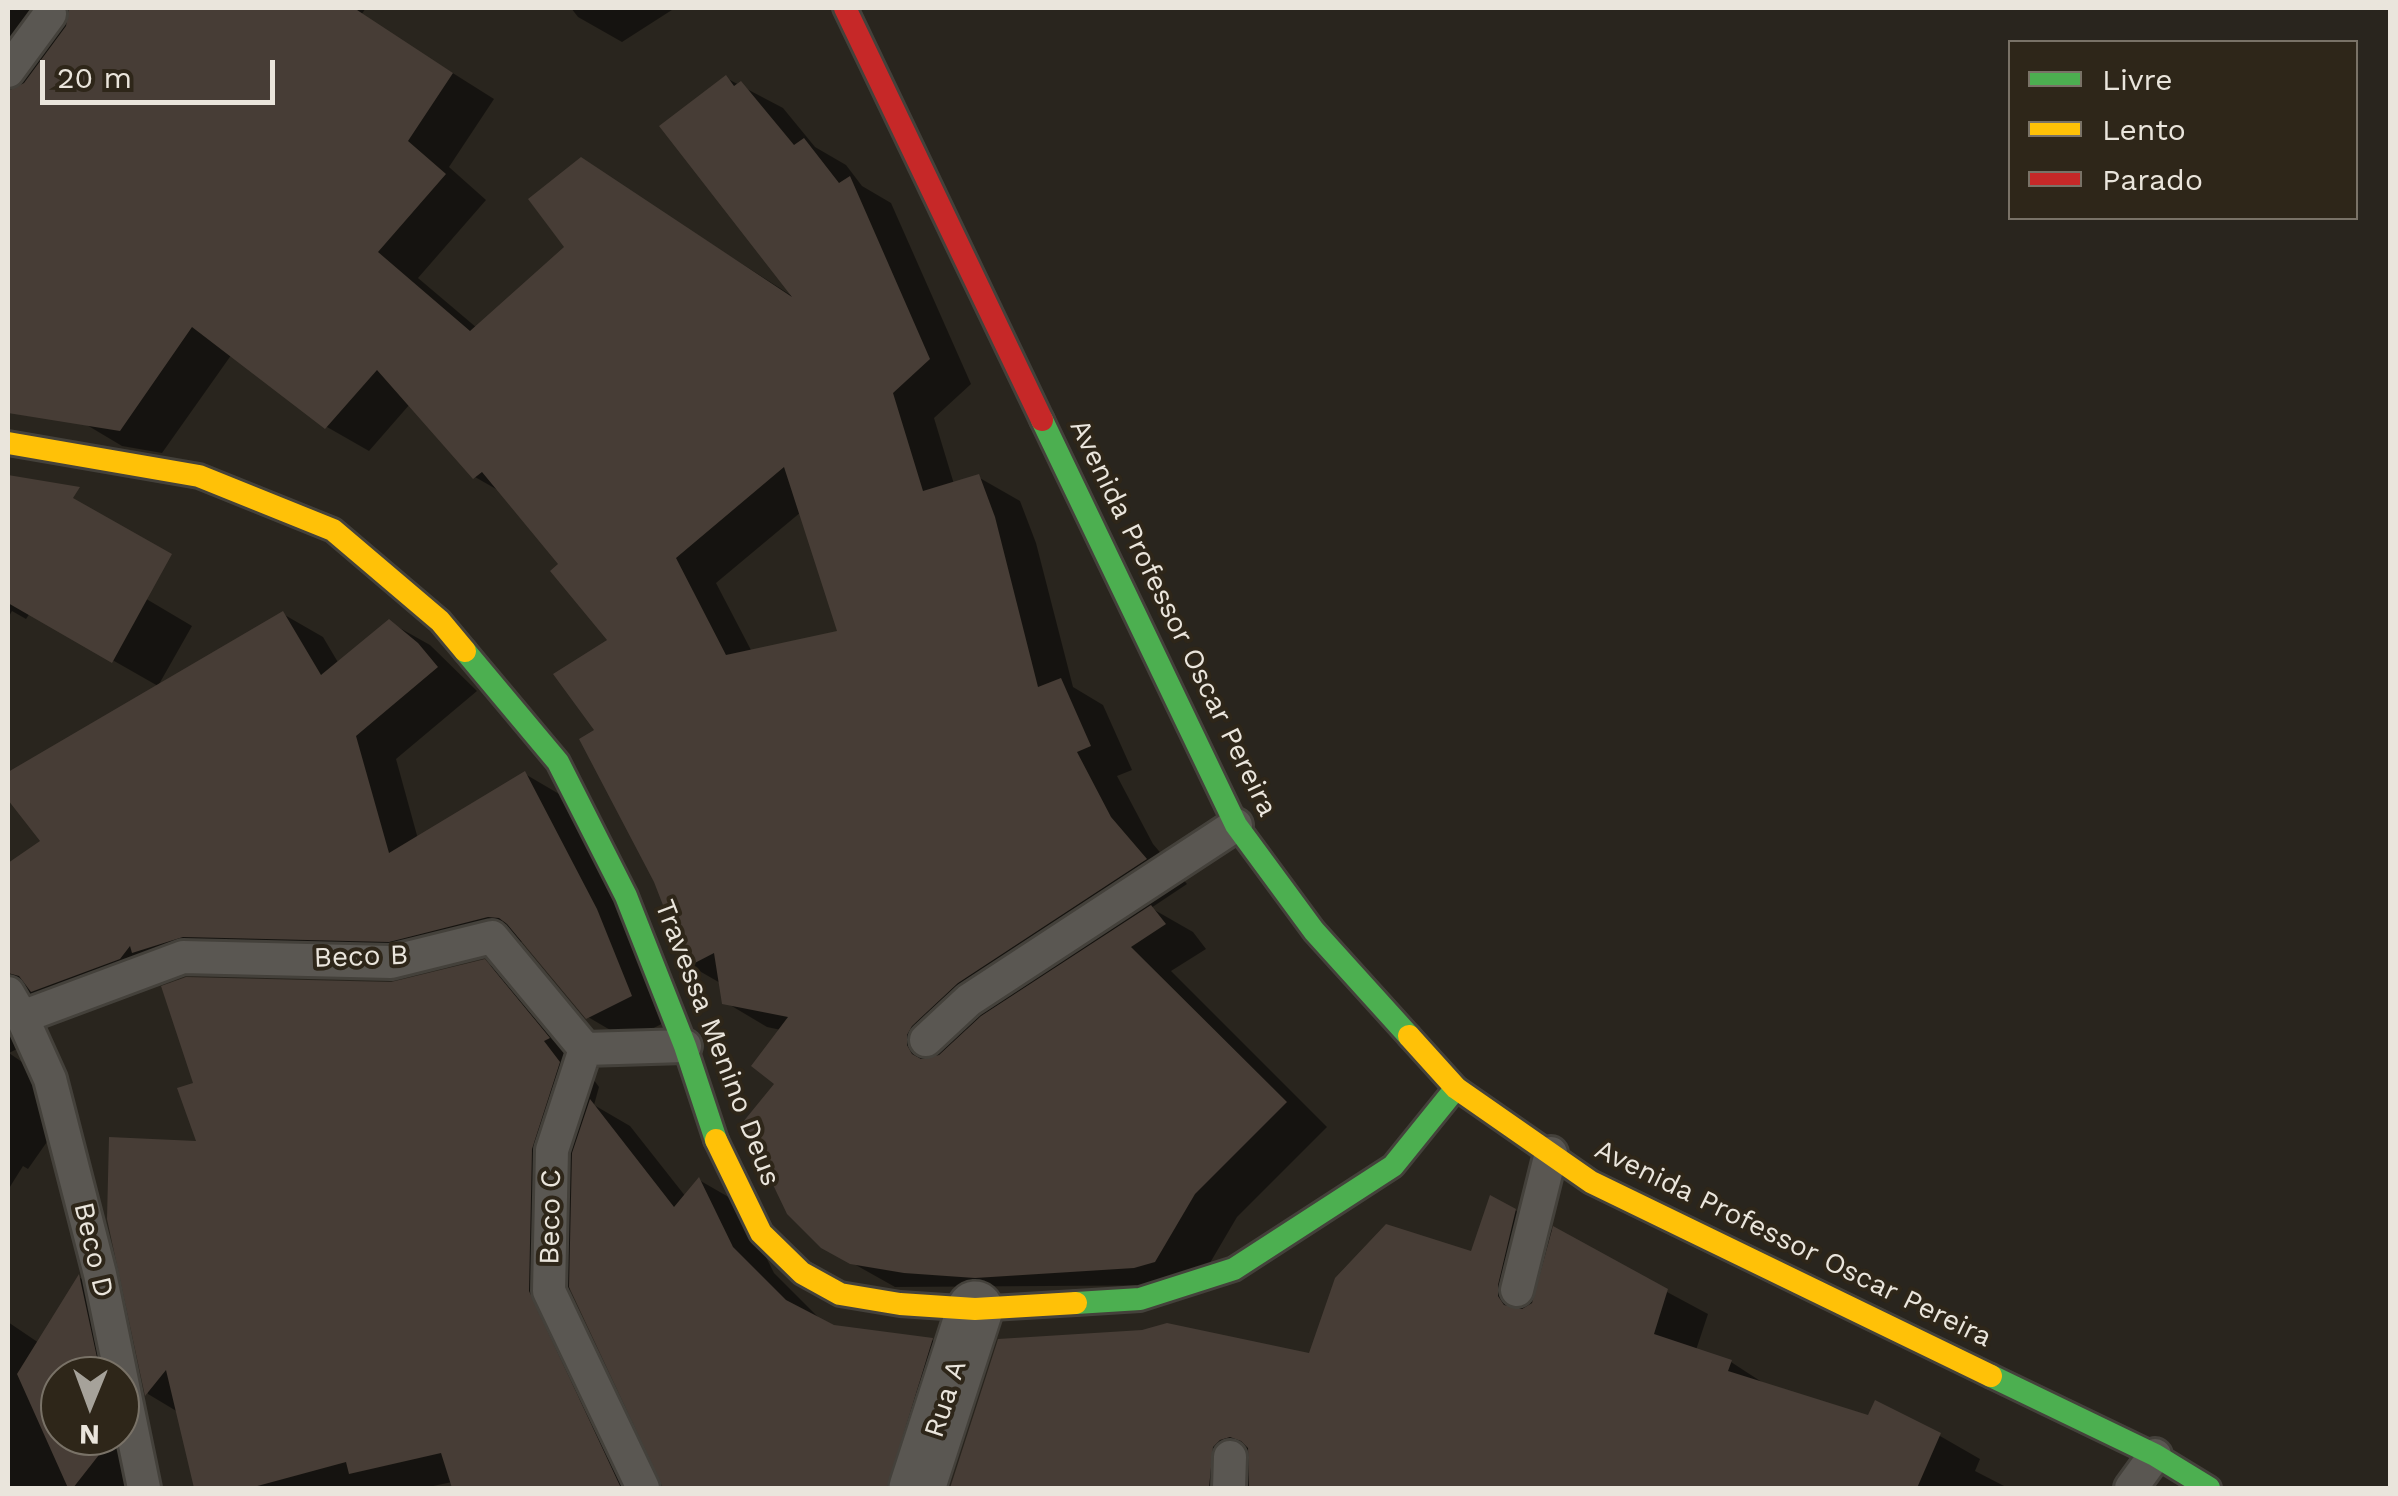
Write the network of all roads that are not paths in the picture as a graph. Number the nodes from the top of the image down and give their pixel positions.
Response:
1 (845, 8) edge
2 (50, 14) dead end
3 (8, 71) edge
4 (8, 443) edge
5 (1236, 824) junction
6 (15, 1005) edge
7 (926, 1040) dead end
8 (684, 1046) junction
9 (585, 1049) junction
10 (1456, 1088) junction
11 (1551, 1153) junction
12 (1517, 1290) dead end
13 (976, 1309) junction
14 (2155, 1455) junction
15 (144, 1488) edge
16 (643, 1488) edge
17 (917, 1488) edge
18 (2130, 1488) edge
19 (2210, 1488) edge

1 - 5 main road, Avenida Professor Oscar Pereira
2 - 3 lane
4 - 8 main road, Travessa Menino Deus
5 - 7 lane
5 - 10 main road, Avenida Professor Oscar Pereira
6 - 9 lane, Beco B
6 - 15 lane, Beco D
8 - 9 lane
8 - 13 main road, Travessa Menino Deus
9 - 16 lane, Beco C
10 - 11 main road, Avenida Professor Oscar Pereira
10 - 13 main road, Travessa Menino Deus
11 - 12 lane
11 - 14 main road, Avenida Professor Oscar Pereira
13 - 17 street, Rua A
14 - 18 lane
14 - 19 main road, Avenida Professor Oscar Pereira

